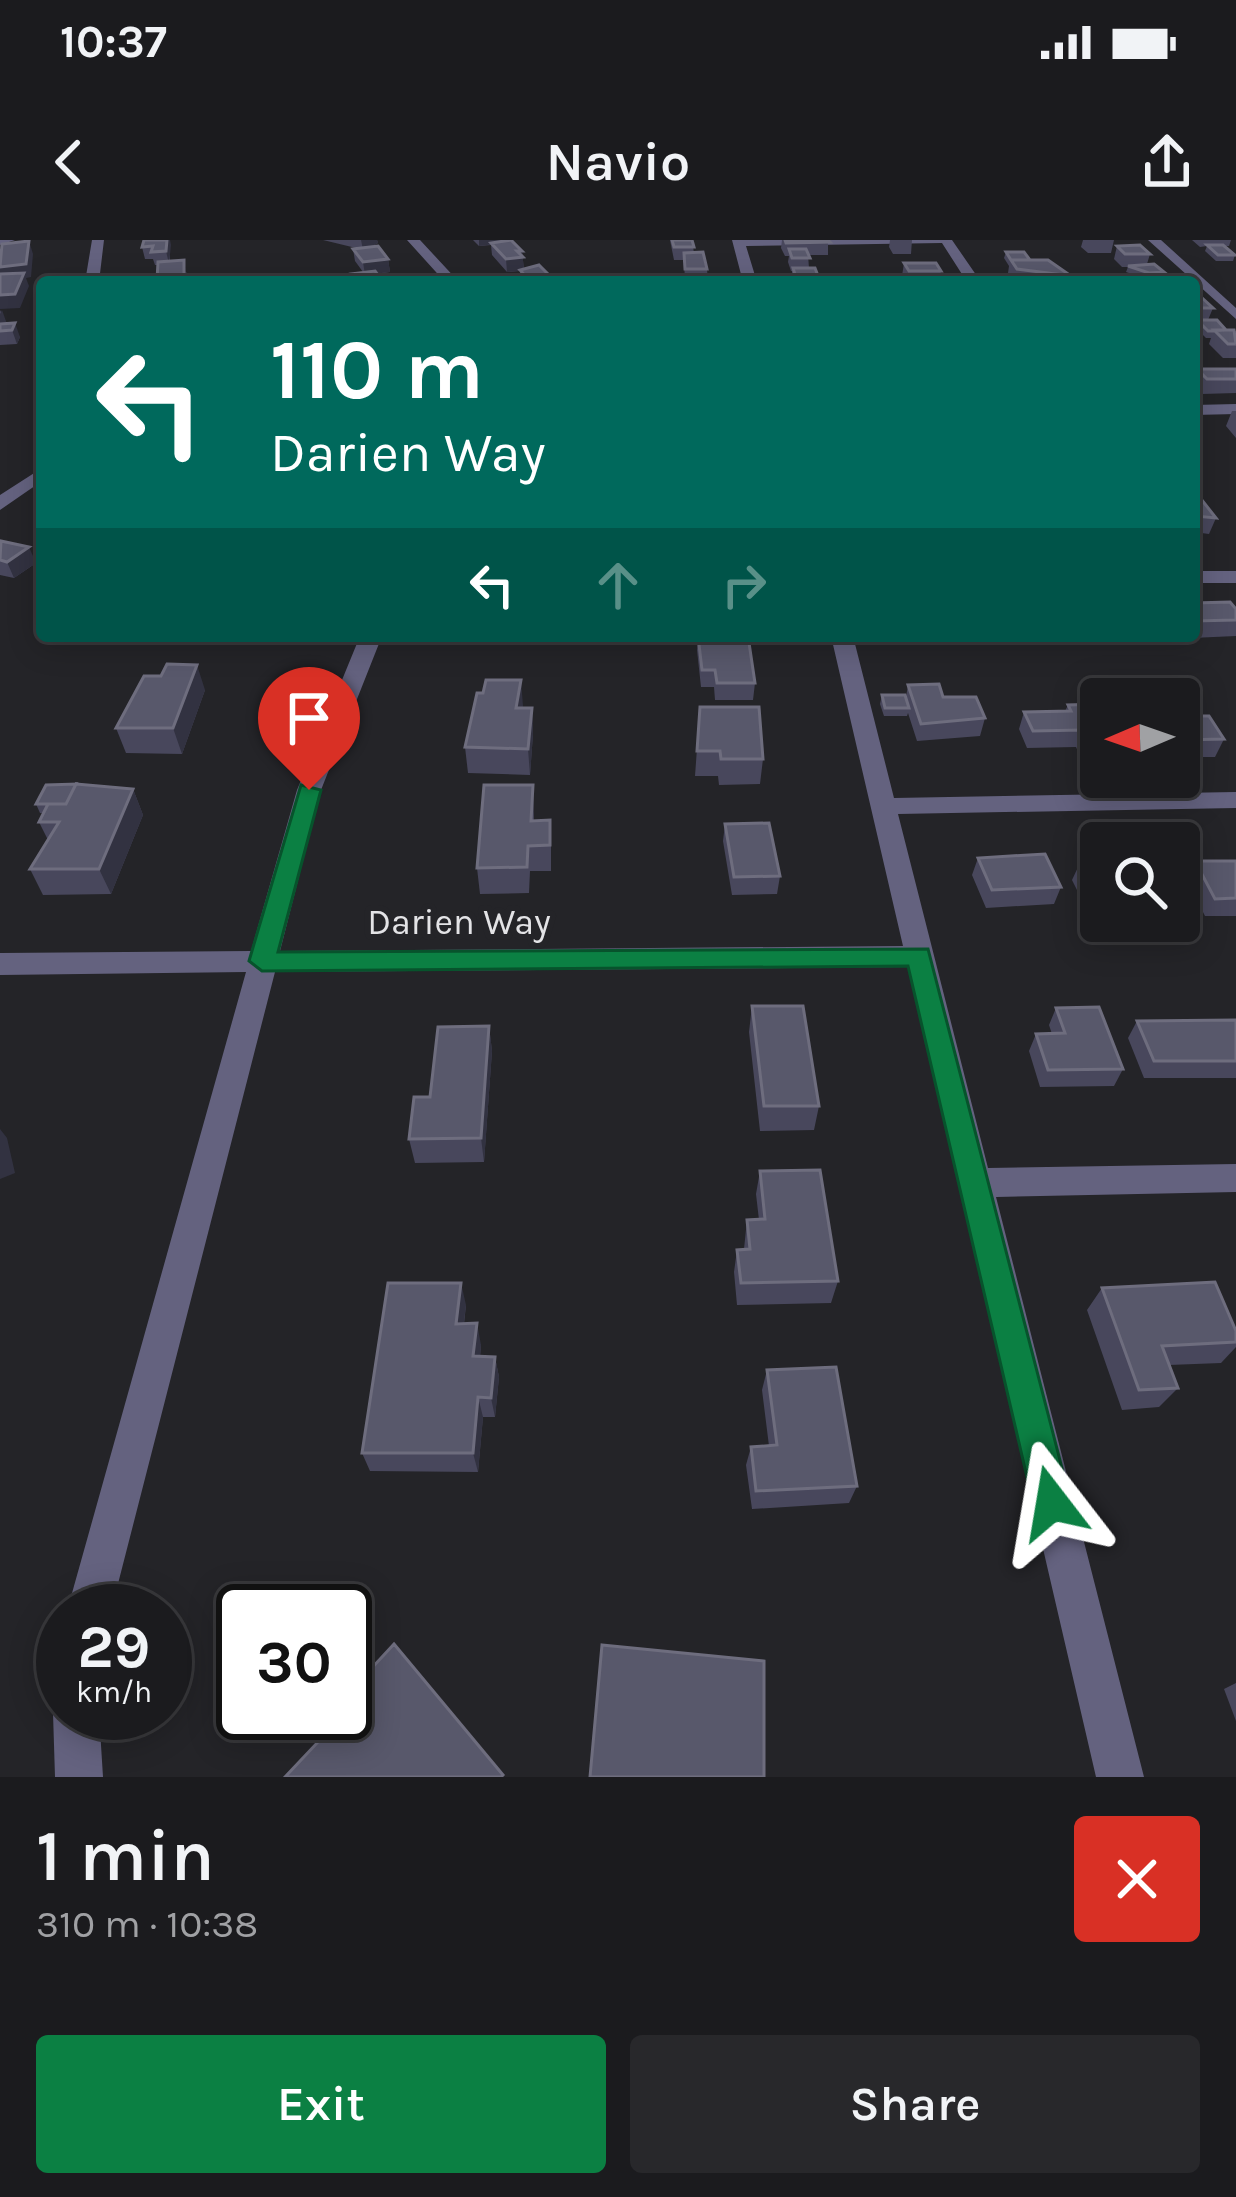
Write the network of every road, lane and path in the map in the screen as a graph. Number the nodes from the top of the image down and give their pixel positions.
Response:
1 (98, 240) edge
2 (413, 240) edge
3 (944, 240) edge
4 (1154, 240) edge
5 (739, 241) edge
6 (93, 276) edge
7 (446, 276) edge
8 (748, 276) edge
9 (970, 276) edge
10 (1193, 276) edge
11 (1200, 282) edge
12 (1236, 315) edge
13 (1200, 410) edge
14 (1236, 410) edge
15 (36, 477) edge
16 (0, 504) edge
17 (1236, 577) edge
18 (1200, 578) edge
19 (369, 642) edge
20 (843, 642) edge
21 (1236, 800) edge
22 (883, 806) junction
23 (919, 956) junction
24 (262, 961) junction
25 (0, 964) edge
26 (1236, 1178) edge
27 (973, 1183) junction
28 (96, 1584) edge
29 (78, 1740) edge
30 (80, 1777) edge
31 (1120, 1777) edge

1 - 6 street
2 - 7 street
3 - 5 street
3 - 9 street
4 - 10 street
5 - 8 street
11 - 12 street
13 - 14 street
15 - 16 street
17 - 18 street
19 - 24 street
20 - 22 street
21 - 22 street
22 - 23 street
23 - 24 street, Darien Way
23 - 27 street
24 - 25 street, Darien Way
24 - 28 street
26 - 27 street
27 - 31 street
29 - 30 street

